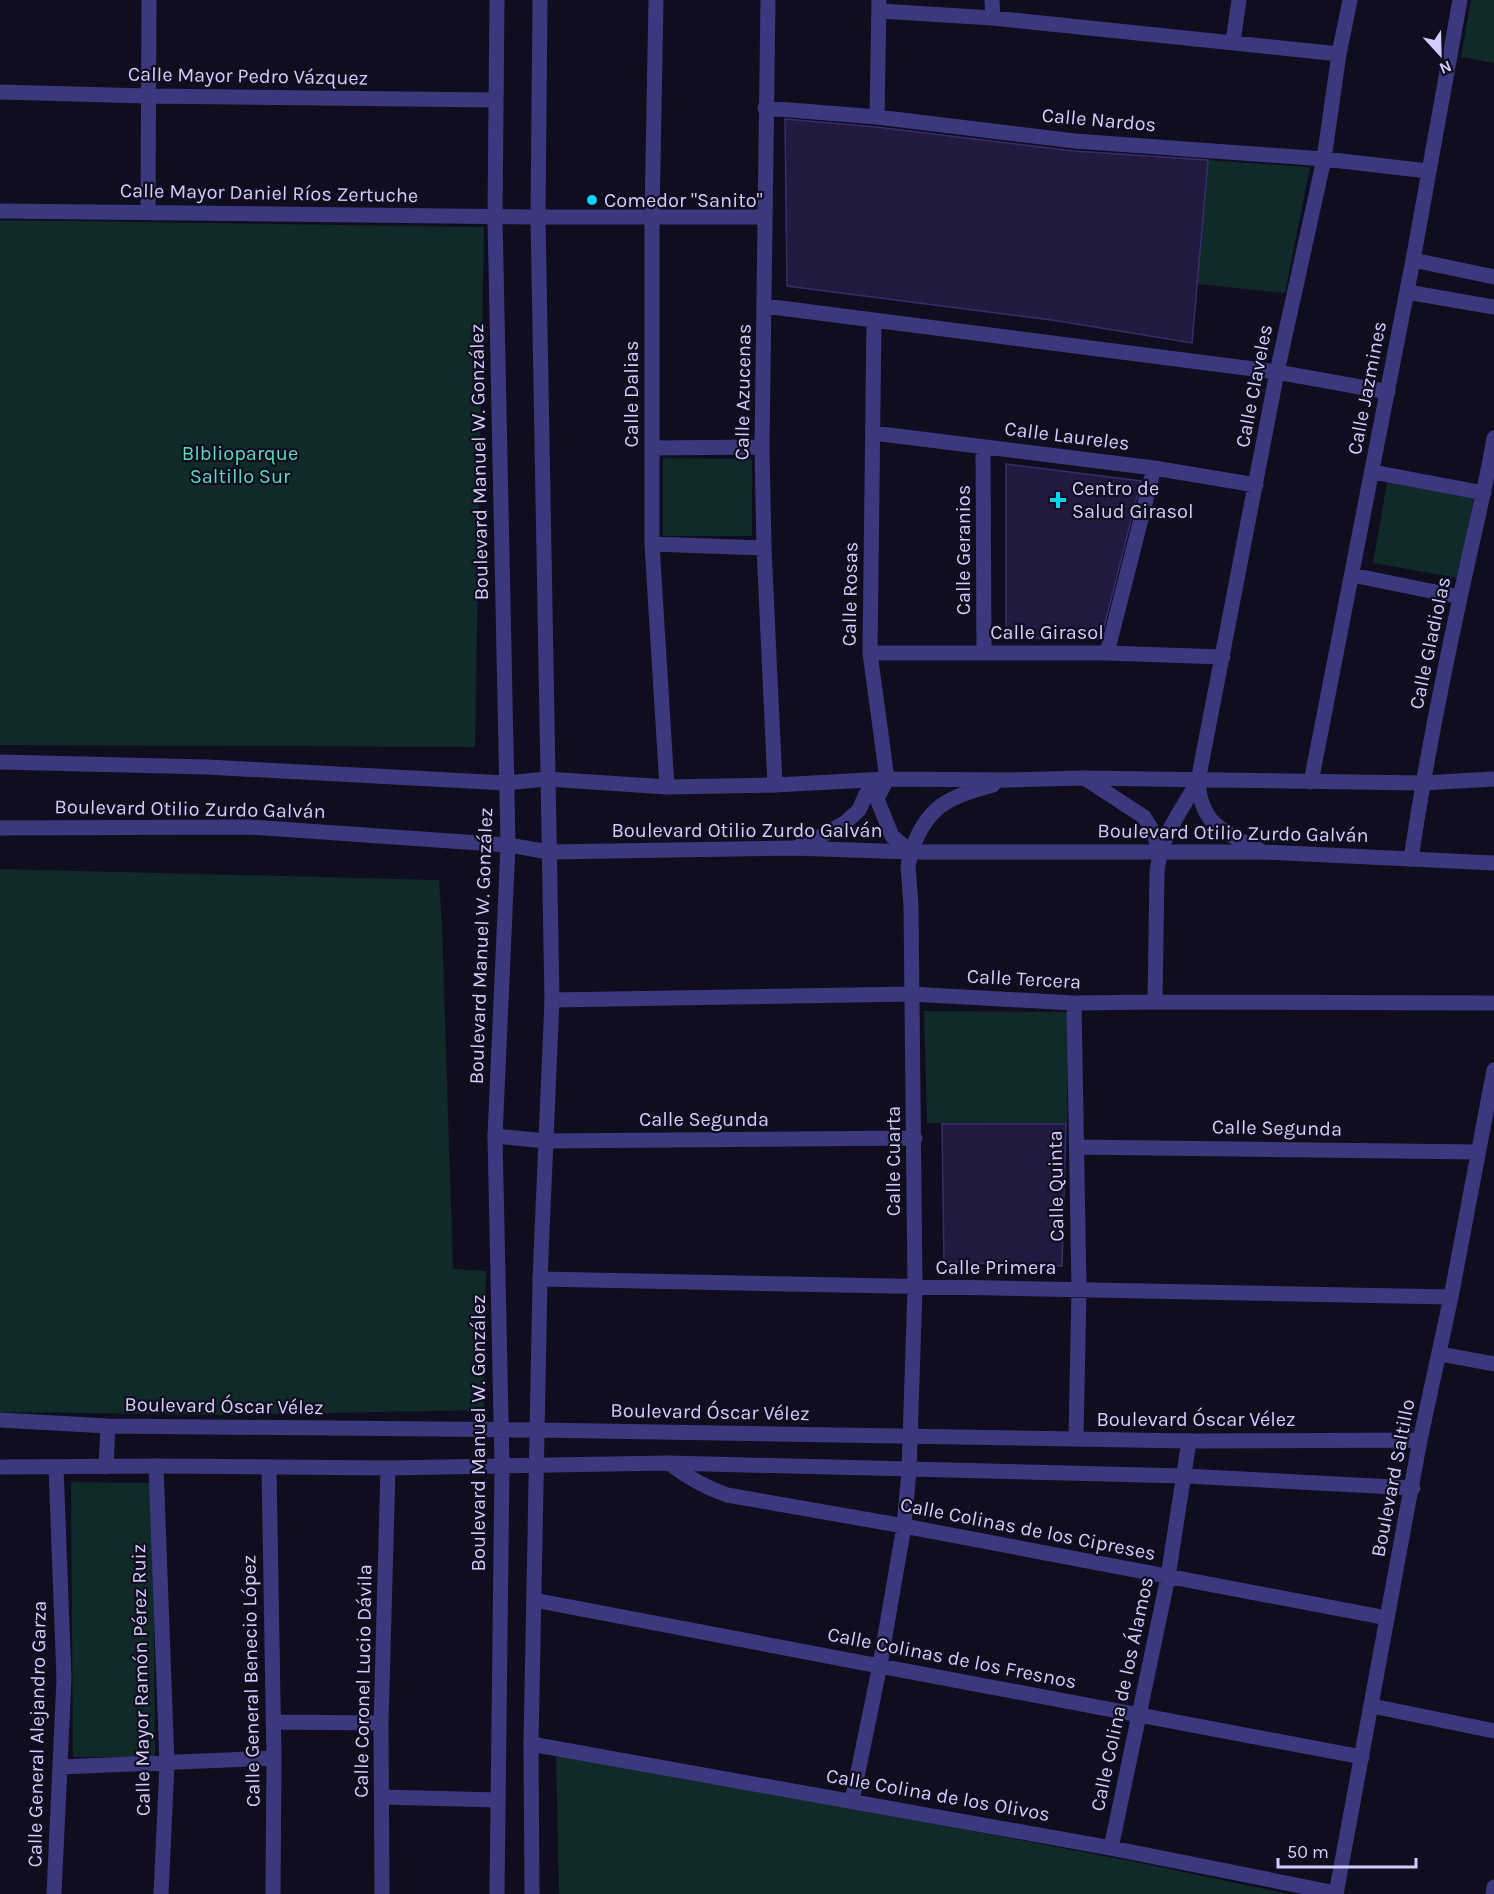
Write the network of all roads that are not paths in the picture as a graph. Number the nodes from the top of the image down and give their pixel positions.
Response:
1 (149, 0) edge
2 (497, 0) edge
3 (540, 0) edge
4 (656, 0) edge
5 (768, 0) edge
6 (992, 0) edge
7 (1239, 0) edge
8 (1350, 0) edge
9 (1460, 0) edge
10 (879, 5) edge
11 (993, 18) junction
12 (1233, 42) junction
13 (1339, 54) junction
14 (0, 92) edge
15 (147, 96) junction
16 (495, 100) junction
17 (765, 108) junction
18 (877, 117) junction
19 (1324, 159) junction
20 (1428, 171) junction
21 (0, 212) edge
22 (148, 212) junction
23 (495, 217) junction
24 (538, 217) junction
25 (652, 217) junction
26 (765, 217) junction
27 (1413, 260) junction
28 (1494, 277) edge
29 (1407, 292) junction
30 (765, 306) junction
31 (1494, 307) edge
32 (874, 321) junction
33 (1277, 372) junction
34 (1388, 392) junction
35 (873, 433) junction
36 (1494, 438) edge
37 (762, 447) junction
38 (983, 447) junction
39 (652, 448) junction
40 (1154, 468) junction
41 (1372, 472) junction
42 (1256, 485) junction
43 (1484, 493) junction
44 (652, 544) junction
45 (764, 548) junction
46 (1352, 574) junction
47 (1460, 597) junction
48 (870, 653) junction
49 (984, 653) junction
50 (1107, 653) junction
51 (1223, 657) junction
52 (0, 762) edge
53 (1083, 778) junction
54 (547, 779) junction
55 (887, 779) junction
56 (1494, 779) edge
57 (1011, 780) junction
58 (1198, 781) junction
59 (1311, 782) junction
60 (506, 783) junction
61 (1422, 783) junction
62 (775, 785) junction
63 (667, 787) junction
64 (0, 828) edge
65 (508, 845) junction
66 (793, 848) junction
67 (549, 852) junction
68 (911, 852) junction
69 (1159, 852) junction
70 (1263, 852) junction
71 (1411, 859) junction
72 (1494, 862) edge
73 (911, 994) junction
74 (552, 1000) junction
75 (1155, 1002) junction
76 (1074, 1003) junction
77 (1494, 1003) edge
78 (1494, 1070) edge
79 (495, 1136) junction
80 (915, 1138) junction
81 (546, 1141) junction
82 (1077, 1147) junction
83 (1478, 1152) junction
84 (540, 1279) junction
85 (915, 1288) junction
86 (1079, 1289) junction
87 (1451, 1297) junction
88 (1440, 1354) junction
89 (1494, 1364) edge
90 (0, 1420) edge
91 (108, 1426) junction
92 (538, 1430) junction
93 (502, 1431) junction
94 (910, 1436) junction
95 (1076, 1439) junction
96 (1420, 1440) junction
97 (1189, 1441) junction
98 (669, 1463) junction
99 (538, 1464) junction
100 (502, 1465) junction
101 (156, 1466) junction
102 (0, 1467) edge
103 (56, 1467) junction
104 (106, 1467) junction
105 (269, 1468) junction
106 (388, 1468) junction
107 (909, 1471) junction
108 (1185, 1476) junction
109 (1413, 1488) junction
110 (904, 1526) junction
111 (1168, 1577) junction
112 (534, 1600) junction
113 (1387, 1618) junction
114 (880, 1665) junction
115 (1372, 1706) junction
116 (1140, 1717) junction
117 (273, 1722) junction
118 (381, 1723) junction
119 (1494, 1731) edge
120 (531, 1744) junction
121 (1362, 1757) junction
122 (274, 1758) junction
123 (167, 1764) junction
124 (60, 1767) junction
125 (382, 1797) junction
126 (498, 1800) junction
127 (852, 1801) junction
128 (1111, 1848) junction
129 (1494, 1887) edge
130 (54, 1894) edge
131 (161, 1894) edge
132 (273, 1894) edge
133 (382, 1894) edge
134 (497, 1894) edge
135 (532, 1894) edge
136 (1336, 1894) edge
137 (1493, 1894) edge

1 - 15 street
2 - 16 street, Boulevard Manuel W. González
3 - 24 street
4 - 25 street, Calle Dalias
5 - 17 street, Calle Azucenas
6 - 11 street
7 - 12 street
8 - 13 street, Calle Claveles
9 - 20 street, Calle Jazmines
10 - 11 street
10 - 18 street
11 - 12 street
12 - 13 street
13 - 19 street, Calle Claveles
14 - 15 street, Calle Mayor Pedro Vázquez
15 - 16 street, Calle Mayor Pedro Vázquez
15 - 22 street
16 - 23 street, Boulevard Manuel W. González
17 - 18 street, Calle Nardos
17 - 26 street, Calle Azucenas
18 - 19 street, Calle Nardos
19 - 20 street, Calle Nardos
19 - 33 street, Calle Claveles
20 - 27 street, Calle Jazmines
21 - 22 street, Calle Mayor Daniel Ríos Zertuche
22 - 23 street, Calle Mayor Daniel Ríos Zertuche
23 - 24 street, Calle Mayor Daniel Ríos Zertuche
23 - 60 street, Boulevard Manuel W. González
24 - 25 street
24 - 54 street
25 - 26 street
25 - 39 street, Calle Dalias
26 - 30 street, Calle Azucenas
27 - 28 street
27 - 29 street, Calle Jazmines
29 - 31 street
29 - 34 street, Calle Jazmines
30 - 32 street
30 - 37 street, Calle Azucenas
32 - 33 street
32 - 35 street, Calle Rosas
33 - 34 street
33 - 42 street, Calle Claveles
34 - 41 street, Calle Jazmines
35 - 38 street, Calle Laureles
35 - 48 street, Calle Rosas
36 - 43 street, Calle Gladiolas
37 - 39 street
37 - 45 street, Calle Azucenas
38 - 40 street, Calle Laureles
38 - 49 street, Calle Geranios
39 - 44 street, Calle Dalias
40 - 42 street, Calle Laureles
40 - 50 street
41 - 43 street
41 - 46 street, Calle Jazmines
42 - 51 street, Calle Claveles
43 - 47 street, Calle Gladiolas
44 - 45 street
44 - 63 street, Calle Dalias
45 - 62 street, Calle Azucenas
46 - 47 street
46 - 59 street, Calle Jazmines
47 - 61 street, Calle Gladiolas
48 - 49 street, Calle Girasol
48 - 55 street, Calle Rosas
49 - 50 street, Calle Girasol
50 - 51 street, Calle Girasol
51 - 58 street, Calle Claveles
52 - 60 street, Boulevard Otilio Zurdo Galván
53 - 57 street, Boulevard Otilio Zurdo Galván
53 - 58 street, Boulevard Otilio Zurdo Galván
53 - 69 street
54 - 60 street, Boulevard Otilio Zurdo Galván
54 - 63 street, Boulevard Otilio Zurdo Galván
54 - 67 street
55 - 57 street, Boulevard Otilio Zurdo Galván
55 - 62 street, Boulevard Otilio Zurdo Galván
55 - 66 street
55 - 68 street, Calle Rosas
56 - 61 street, Boulevard Otilio Zurdo Galván
57 - 68 street, Calle Cuarta
58 - 59 street, Boulevard Otilio Zurdo Galván
58 - 69 street
58 - 70 street
59 - 61 street, Boulevard Otilio Zurdo Galván
60 - 65 street, Boulevard Manuel W. González
61 - 71 street, Calle Gladiolas
62 - 63 street, Boulevard Otilio Zurdo Galván
64 - 65 street, Boulevard Otilio Zurdo Galván
65 - 67 street, Boulevard Otilio Zurdo Galván
65 - 79 street, Boulevard Manuel W. González
66 - 67 street, Boulevard Otilio Zurdo Galván
66 - 68 street, Boulevard Otilio Zurdo Galván
67 - 74 street
68 - 69 street, Boulevard Otilio Zurdo Galván
68 - 73 street, Calle Cuarta
69 - 70 street, Boulevard Otilio Zurdo Galván
69 - 75 street
70 - 71 street, Boulevard Otilio Zurdo Galván
71 - 72 street, Boulevard Otilio Zurdo Galván
73 - 74 street, Calle Tercera
73 - 76 street, Calle Tercera
73 - 80 street, Calle Cuarta
74 - 81 street
75 - 76 street, Calle Tercera
75 - 77 street, Calle Tercera
76 - 82 street, Calle Quinta
78 - 83 street, Boulevard Saltillo
79 - 81 street, Calle Segunda
79 - 93 street, Boulevard Manuel W. González
80 - 81 street, Calle Segunda
80 - 85 street, Calle Cuarta
81 - 84 street
82 - 83 street, Calle Segunda
82 - 86 street, Calle Quinta
83 - 87 street, Boulevard Saltillo
84 - 85 street, Calle Primera
84 - 92 street
85 - 86 street, Calle Primera
85 - 94 street, Calle Cuarta
86 - 87 street, Calle Primera
86 - 95 street, Calle Quinta
87 - 88 street, Boulevard Saltillo
88 - 89 street
88 - 96 street, Boulevard Saltillo
90 - 91 street, Boulevard Óscar Vélez
91 - 93 street, Boulevard Óscar Vélez
91 - 104 street
92 - 93 street, Boulevard Óscar Vélez
92 - 94 street, Boulevard Óscar Vélez
92 - 99 street
93 - 100 street, Boulevard Manuel W. González
94 - 95 street, Boulevard Óscar Vélez
94 - 107 street, Calle Cuarta
95 - 97 street, Boulevard Óscar Vélez
96 - 97 street, Boulevard Óscar Vélez
96 - 109 street, Boulevard Saltillo
97 - 108 street, Calle Colina de los Álamos
98 - 99 street
98 - 107 street
98 - 110 street, Calle Colinas de los Cipreses
99 - 100 street
99 - 112 street
100 - 106 street
100 - 126 street, Boulevard Manuel W. González
101 - 104 street
101 - 105 street
101 - 123 street, Calle Mayor Ramón Pérez Ruiz
102 - 103 street
103 - 104 street
103 - 124 street, Calle General Alejandro Garza
105 - 106 street
105 - 117 street, Calle General Benecio López
106 - 118 street, Calle Coronel Lucio Dávila
107 - 108 street
107 - 110 street, Calle Cuarta
108 - 109 street
108 - 111 street, Calle Colina de los Álamos
109 - 113 street, Boulevard Saltillo
110 - 111 street, Calle Colinas de los Cipreses
110 - 114 street, Calle Cuarta
111 - 113 street, Calle Colinas de los Cipreses
111 - 116 street, Calle Colina de los Álamos
112 - 114 street, Calle Colinas de los Fresnos
112 - 120 street
113 - 115 street, Boulevard Saltillo
114 - 116 street, Calle Colinas de los Fresnos
114 - 127 street, Calle Cuarta
115 - 119 street
115 - 121 street, Boulevard Saltillo
116 - 121 street, Calle Colinas de los Fresnos
116 - 128 street, Calle Colina de los Álamos
117 - 118 street
117 - 122 street, Calle General Benecio López
118 - 125 street, Calle Coronel Lucio Dávila
120 - 127 street, Calle Colina de los Olivos
120 - 135 street
121 - 136 street, Boulevard Saltillo
122 - 123 street
122 - 132 street, Calle General Benecio López
123 - 124 street
123 - 131 street, Calle Mayor Ramón Pérez Ruiz
124 - 130 street, Calle General Alejandro Garza
125 - 126 street
125 - 133 street, Calle Coronel Lucio Dávila
126 - 134 street, Boulevard Manuel W. González
127 - 128 street, Calle Colina de los Olivos
128 - 136 street, Calle Colina de los Olivos
129 - 137 street

